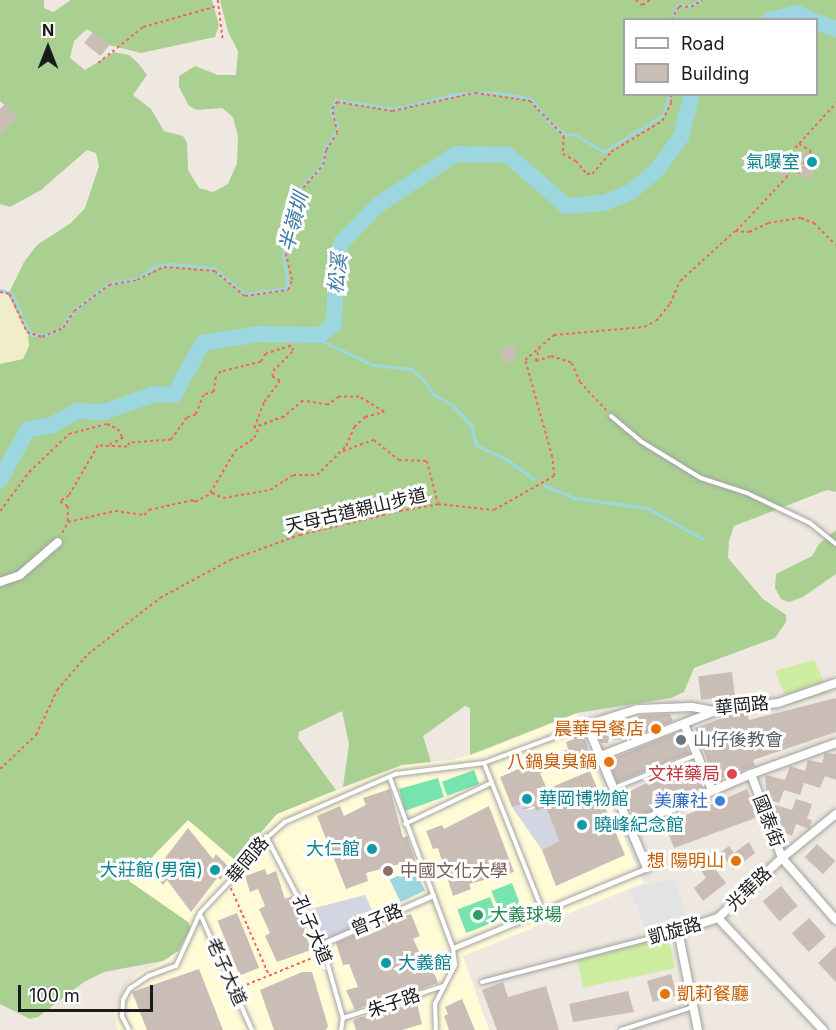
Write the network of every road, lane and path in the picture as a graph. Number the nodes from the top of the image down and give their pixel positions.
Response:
1 (218, 0) edge
2 (636, 0) edge
3 (650, 0) edge
4 (702, 0) edge
5 (218, 6) junction
6 (672, 18) edge
7 (224, 39) dead end
8 (98, 63) dead end
9 (670, 96) edge
10 (836, 103) edge
11 (799, 144) junction
12 (795, 162) junction
13 (803, 166) junction
14 (799, 174) dead end
15 (735, 231) junction
16 (836, 245) edge
17 (0, 292) edge
18 (540, 346) junction
19 (611, 416) joint
20 (258, 429) junction
21 (110, 445) junction
22 (341, 451) junction
23 (210, 494) junction
24 (438, 504) junction
25 (0, 511) edge
26 (68, 522) junction
27 (58, 542) joint
28 (836, 543) edge
29 (0, 582) edge
30 (836, 683) edge
31 (714, 711) junction
32 (587, 724) junction
33 (684, 724) junction
34 (836, 743) edge
35 (697, 755) junction
36 (598, 757) junction
37 (484, 763) junction
38 (0, 769) edge
39 (750, 774) junction
40 (390, 777) junction
41 (491, 783) junction
42 (611, 790) junction
43 (712, 790) junction
44 (836, 814) edge
45 (405, 824) junction
46 (628, 827) junction
47 (267, 836) junction
48 (782, 858) junction
49 (647, 868) joint
50 (229, 884) junction
51 (433, 895) junction
52 (543, 912) junction
53 (200, 913) junction
54 (718, 918) junction
55 (836, 920) edge
56 (678, 932) junction
57 (322, 944) junction
58 (453, 948) junction
59 (325, 953) junction
60 (270, 975) junction
61 (482, 982) dead end
62 (444, 986) junction
63 (234, 989) junction
64 (693, 1007) junction
65 (343, 1018) junction
66 (129, 1030) edge
67 (252, 1030) edge
68 (341, 1030) edge
69 (436, 1030) edge
70 (621, 1030) edge
71 (698, 1030) edge
72 (823, 1030) edge

1 - 5 path
2 - 3 path
4 - 6 path
5 - 7 path
5 - 8 path
9 - 17 path
10 - 11 path
11 - 12 path
11 - 13 path
12 - 13 path
12 - 15 path
13 - 14 path
15 - 16 path
15 - 18 path
18 - 19 path
18 - 24 path, 天母古道親山步道
19 - 28 lane
20 - 21 path
20 - 22 path
20 - 23 path
21 - 25 path
21 - 26 path
22 - 23 path
22 - 24 path
23 - 26 path
24 - 38 path, 天母古道親山步道
26 - 27 path
27 - 29 street
30 - 31 street, 華岡路
31 - 32 street, 華岡路
31 - 33 street
32 - 36 street
32 - 37 lane, 華岡路
33 - 35 street
33 - 36 street
34 - 39 street
35 - 42 lane
35 - 43 street
36 - 42 street
37 - 40 lane, 華岡路
37 - 41 lane
39 - 43 street
39 - 48 street, 國泰街
40 - 45 lane
40 - 47 lane, 華岡路
41 - 45 lane
41 - 52 lane
42 - 46 street
43 - 46 street
44 - 48 street, 光華路
45 - 51 lane
46 - 49 street
47 - 50 lane, 華岡路
47 - 57 lane, 孔子大道
48 - 54 street, 光華路
48 - 55 street, 國泰街
49 - 52 street
50 - 53 lane, 華岡路
50 - 60 path
51 - 57 street, 曾子路
51 - 58 lane
52 - 58 street
53 - 63 lane, 老子大道
53 - 66 lane, 華岡路
54 - 56 street, 凱旋路
54 - 72 street, 凱旋路
56 - 61 lane, 凱旋路
56 - 64 street
57 - 59 lane, 孔子大道
58 - 62 lane
59 - 60 path
59 - 65 lane, 孔子大道
60 - 63 path
62 - 65 lane, 朱子路
62 - 69 lane
63 - 67 lane, 老子大道
64 - 70 lane
64 - 71 street
65 - 68 lane, 孔子大道

